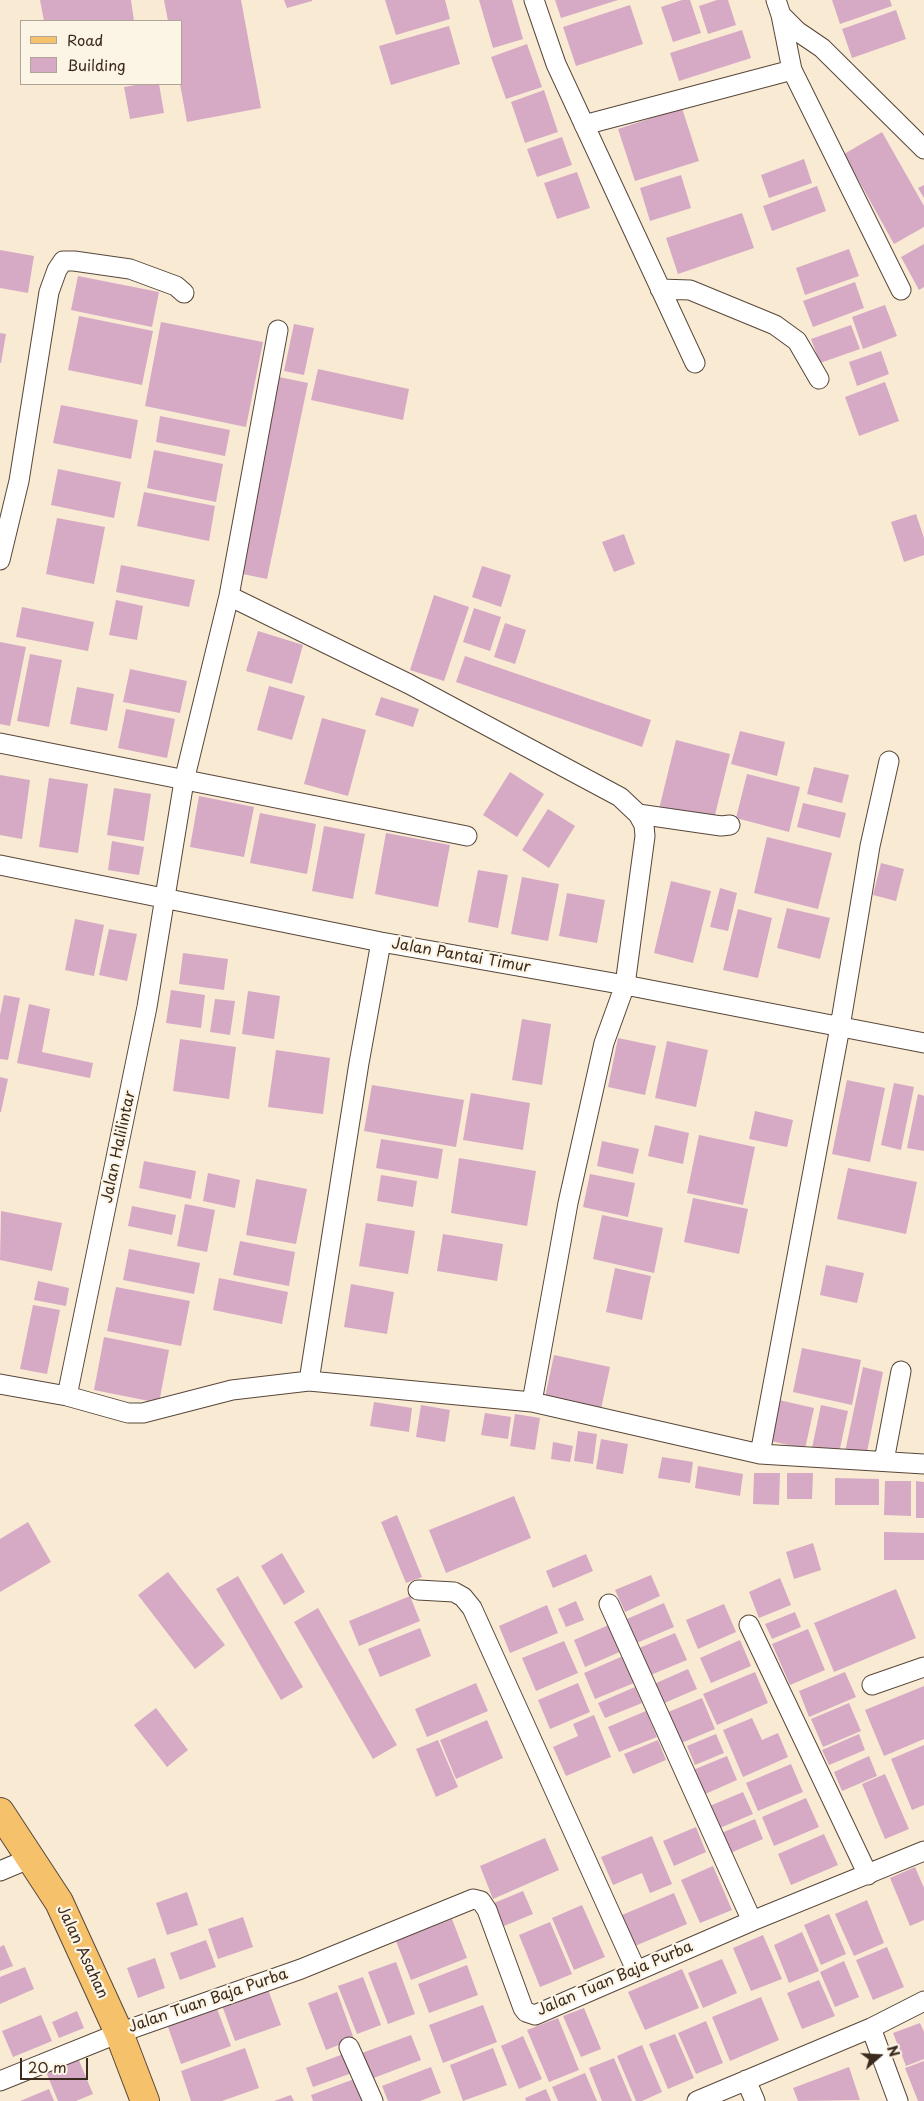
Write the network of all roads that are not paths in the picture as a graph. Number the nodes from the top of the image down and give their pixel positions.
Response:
1 (534, 0) edge
2 (778, 7) edge
3 (792, 70) junction
4 (584, 125) junction
5 (924, 149) edge
6 (660, 289) junction
7 (901, 290) dead end
8 (184, 293) dead end
9 (278, 330) dead end
10 (695, 363) dead end
11 (819, 379) dead end
12 (0, 560) edge
13 (229, 596) junction
14 (0, 743) edge
15 (889, 761) dead end
16 (184, 781) junction
17 (638, 814) junction
18 (730, 825) dead end
19 (466, 836) dead end
20 (0, 865) edge
21 (166, 898) junction
22 (381, 942) junction
23 (625, 985) junction
24 (840, 1027) junction
25 (924, 1043) edge
26 (901, 1371) dead end
27 (309, 1380) junction
28 (0, 1384) edge
29 (67, 1396) junction
30 (532, 1402) junction
31 (760, 1454) junction
32 (884, 1462) junction
33 (924, 1464) edge
34 (418, 1590) dead end
35 (609, 1604) dead end
36 (749, 1625) dead end
37 (924, 1666) edge
38 (872, 1685) dead end
39 (0, 1812) edge
40 (924, 1851) edge
41 (31, 1858) junction
42 (0, 1871) edge
43 (868, 1875) junction
44 (752, 1920) junction
45 (636, 1970) junction
46 (924, 2001) edge
47 (871, 2028) junction
48 (119, 2033) junction
49 (349, 2047) dead end
50 (0, 2080) edge
51 (746, 2080) junction
52 (145, 2101) edge
53 (373, 2101) edge
54 (697, 2101) edge
55 (755, 2101) edge
56 (898, 2101) edge

1 - 4 street
2 - 3 street
2 - 5 street
3 - 4 street
3 - 7 street
4 - 6 street
6 - 10 street
6 - 11 street
8 - 12 street
9 - 13 street, Jalan Halilintar
13 - 16 street, Jalan Halilintar
13 - 17 street
14 - 16 street
15 - 24 street
16 - 19 street
16 - 21 street, Jalan Halilintar
17 - 18 street
17 - 23 street
20 - 21 street, Jalan Pantai Timur
21 - 22 street, Jalan Pantai Timur
21 - 29 street, Jalan Halilintar
22 - 23 street, Jalan Pantai Timur
22 - 27 street
23 - 24 street, Jalan Pantai Timur
23 - 30 street
24 - 25 street, Jalan Pantai Timur
24 - 31 street
26 - 32 street
27 - 29 street
27 - 30 street
28 - 29 street
30 - 31 street
31 - 32 street
32 - 33 street
34 - 45 street
35 - 44 street
36 - 43 street
37 - 38 street
39 - 41 main road, Jalan Asahan
40 - 43 street, Jalan Tuan Baja Purba
41 - 42 street
41 - 48 main road, Jalan Asahan
43 - 44 street, Jalan Tuan Baja Purba
44 - 45 street, Jalan Tuan Baja Purba
45 - 48 street, Jalan Tuan Baja Purba
46 - 47 street
47 - 51 street
47 - 56 street
48 - 50 street
48 - 52 main road, Jalan Asahan
49 - 53 street
51 - 54 street
51 - 55 street

